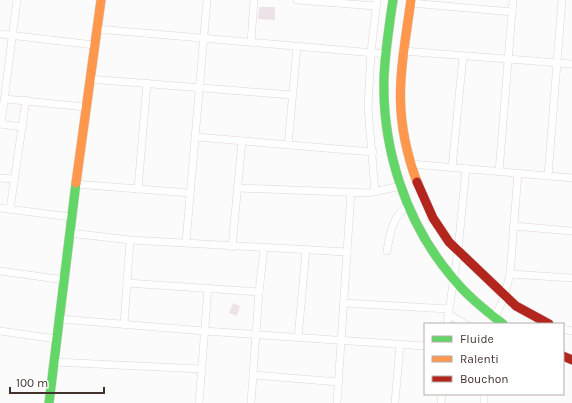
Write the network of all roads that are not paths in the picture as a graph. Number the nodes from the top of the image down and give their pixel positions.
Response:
1 (17, 0) edge
2 (101, 0) edge
3 (206, 0) edge
4 (254, 0) edge
5 (297, 0) edge
6 (308, 0) edge
7 (394, 0) edge
8 (513, 0) edge
9 (562, 0) edge
10 (411, 2) edge
11 (377, 3) edge
12 (512, 12) junction
13 (97, 29) junction
14 (0, 34) edge
15 (13, 36) junction
16 (202, 38) junction
17 (251, 42) junction
18 (94, 45) junction
19 (297, 47) junction
20 (403, 51) junction
21 (371, 52) junction
22 (386, 54) junction
23 (462, 56) junction
24 (508, 59) junction
25 (557, 63) junction
26 (572, 64) edge
27 (90, 79) junction
28 (147, 83) junction
29 (199, 88) junction
30 (292, 95) junction
31 (5, 99) junction
32 (26, 100) junction
33 (85, 107) junction
34 (1, 124) edge
35 (22, 127) junction
36 (196, 137) junction
37 (242, 141) junction
38 (288, 145) junction
39 (373, 152) junction
40 (411, 164) junction
41 (452, 168) junction
42 (466, 169) junction
43 (499, 172) junction
44 (518, 173) junction
45 (548, 176) junction
46 (0, 178) edge
47 (572, 178) edge
48 (14, 179) junction
49 (76, 184) junction
50 (401, 186) junction
51 (238, 188) junction
52 (138, 189) junction
53 (351, 192) junction
54 (375, 192) junction
55 (190, 193) junction
56 (407, 206) junction
57 (0, 208) edge
58 (10, 209) junction
59 (71, 217) junction
60 (513, 226) junction
61 (572, 231) edge
62 (70, 233) junction
63 (130, 240) junction
64 (186, 242) junction
65 (232, 246) junction
66 (264, 248) junction
67 (306, 250) junction
68 (387, 250) dead end
69 (458, 250) junction
70 (347, 252) junction
71 (0, 271) edge
72 (510, 274) junction
73 (453, 277) junction
74 (572, 278) edge
75 (64, 280) junction
76 (127, 283) junction
77 (208, 288) junction
78 (259, 292) junction
79 (504, 298) junction
80 (344, 303) junction
81 (448, 312) junction
82 (60, 319) junction
83 (500, 322) edge
84 (447, 323) edge
85 (464, 323) edge
86 (546, 323) edge
87 (124, 324) junction
88 (0, 332) edge
89 (204, 332) junction
90 (256, 334) junction
91 (298, 338) junction
92 (56, 339) junction
93 (342, 341) junction
94 (400, 344) junction
95 (424, 346) edge
96 (54, 362) junction
97 (201, 369) junction
98 (253, 375) junction
99 (338, 382) junction
100 (49, 403) edge
101 (52, 403) edge
102 (199, 403) edge
103 (250, 403) edge
104 (337, 403) edge
105 (395, 403) edge

1 - 15 street
2 - 13 street
3 - 16 street
4 - 17 street
5 - 6 street
6 - 11 street
7 - 22 street
8 - 12 street
9 - 25 street
10 - 12 street
10 - 20 street
11 - 21 street
12 - 24 street
13 - 16 street
13 - 18 street
14 - 15 street
15 - 18 street
15 - 31 street
16 - 17 street
16 - 29 street
17 - 19 street
18 - 27 street
19 - 21 street
19 - 30 street
20 - 23 street
20 - 40 street
21 - 22 street
21 - 39 street
22 - 50 street
23 - 24 street
23 - 41 street
24 - 25 street
24 - 43 street
25 - 26 street
25 - 45 street
27 - 28 street
27 - 33 street
28 - 29 street
28 - 52 street
29 - 30 street
29 - 36 street
30 - 38 street
31 - 32 street
31 - 34 street
32 - 33 street
32 - 35 street
33 - 49 street
34 - 35 street
35 - 48 street
36 - 37 street
36 - 55 street
37 - 38 street
37 - 51 street
38 - 39 street
39 - 54 street
40 - 41 street
40 - 69 street
41 - 42 street
42 - 43 street
42 - 69 street
43 - 44 street
44 - 45 street
44 - 60 street
45 - 47 street
46 - 48 street
48 - 58 street
49 - 52 street
49 - 59 street
50 - 54 street
50 - 56 street
51 - 53 street
51 - 65 street
52 - 55 street
53 - 54 street
53 - 70 street
55 - 64 street
56 - 68 street
56 - 73 street
57 - 58 street
58 - 59 street
59 - 62 street
60 - 61 street
60 - 72 street
62 - 63 street
62 - 75 street
63 - 64 street
63 - 76 street
64 - 65 street
65 - 66 street
66 - 67 street
66 - 78 street
67 - 70 street
67 - 91 street
69 - 73 street
69 - 79 street
70 - 80 street
71 - 75 street
72 - 74 street
72 - 79 street
73 - 81 street
73 - 83 street
75 - 82 street
76 - 77 street
76 - 87 street
77 - 78 street
77 - 89 street
78 - 90 street
79 - 83 street
79 - 86 street
80 - 81 street
80 - 93 street
81 - 84 street
81 - 85 street
82 - 87 street
82 - 92 street
87 - 89 street
88 - 92 street
89 - 90 street
89 - 97 street
90 - 91 street
90 - 98 street
91 - 93 street
92 - 96 street
93 - 94 street
93 - 99 street
94 - 95 street
94 - 105 street
96 - 97 street
96 - 100 street
97 - 102 street
98 - 99 street
98 - 103 street
99 - 104 street
100 - 101 street

